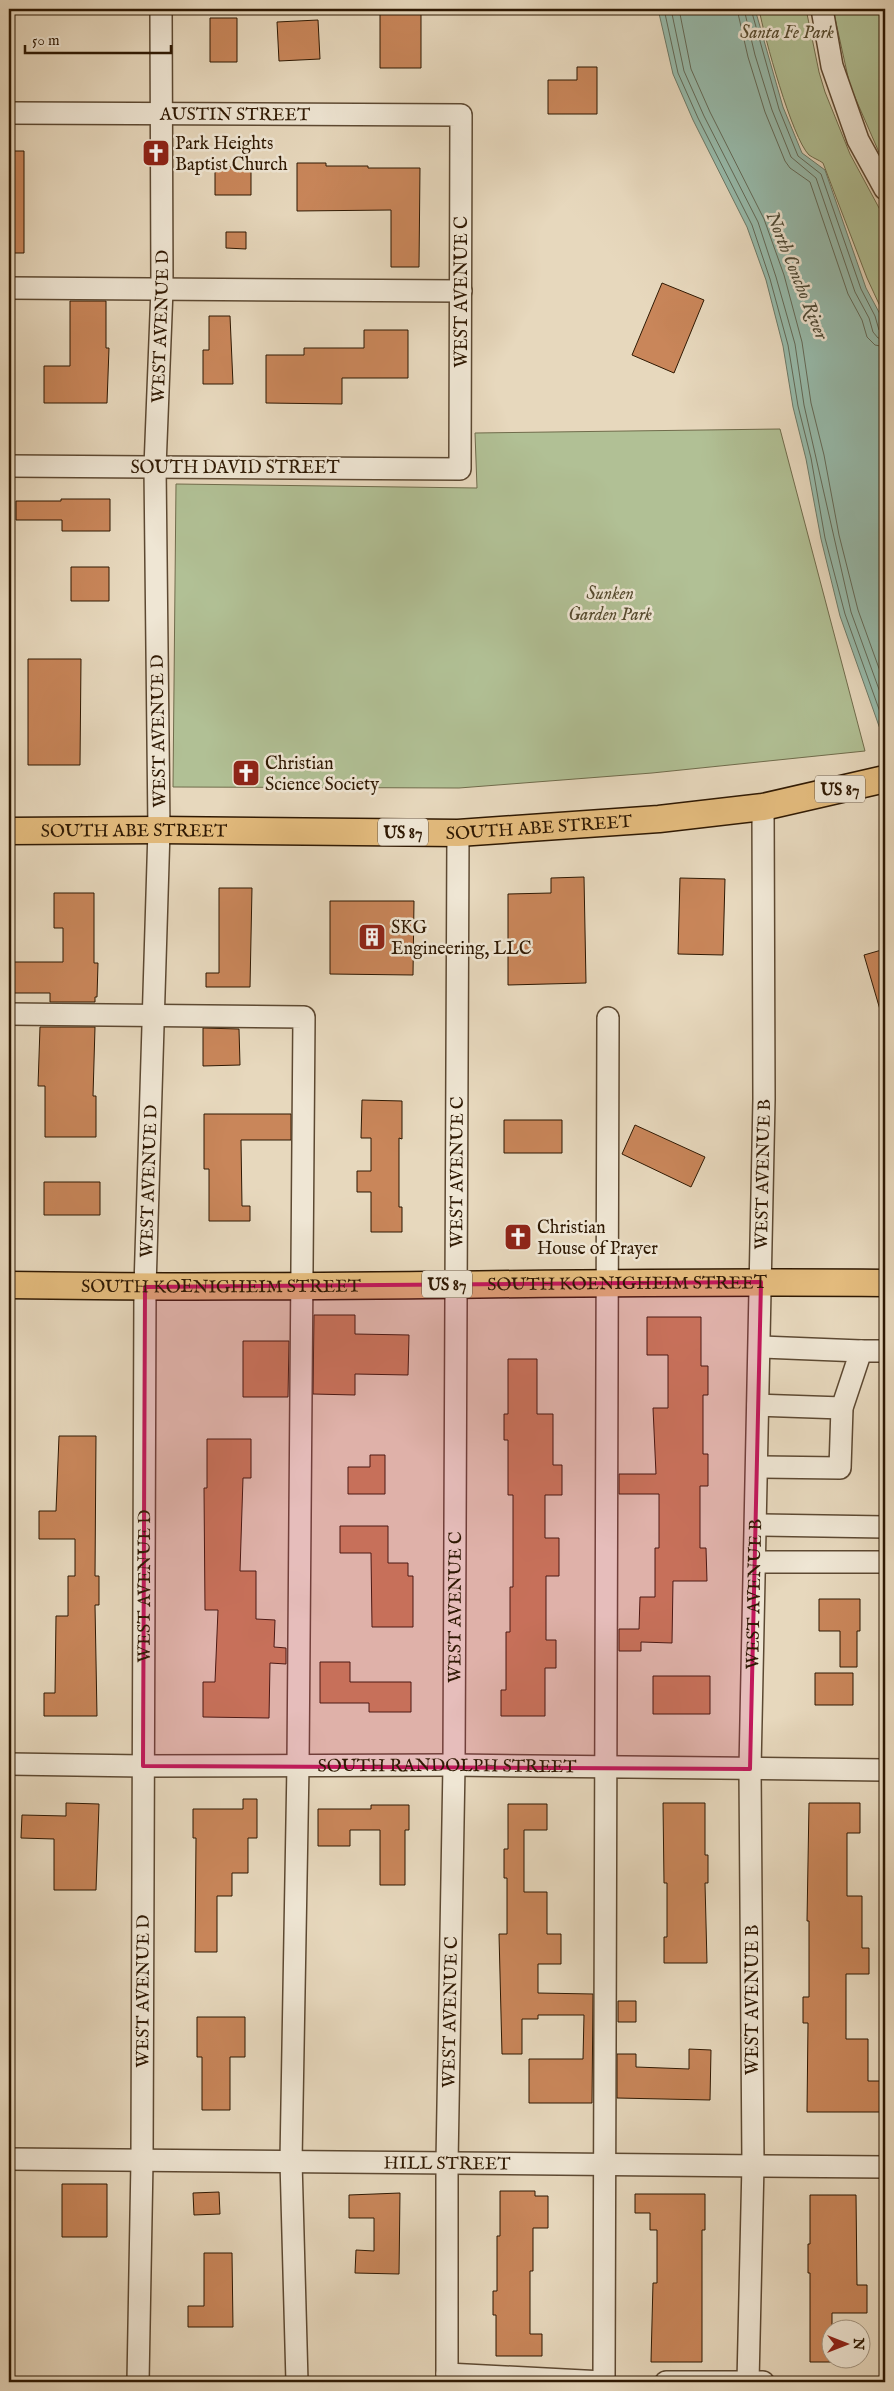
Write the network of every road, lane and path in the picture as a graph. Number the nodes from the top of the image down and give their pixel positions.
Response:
1 (161, 9) edge
2 (822, 9) edge
3 (9, 113) edge
4 (162, 113) junction
5 (462, 115) joint
6 (885, 189) edge
7 (9, 288) edge
8 (162, 289) junction
9 (461, 291) junction
10 (9, 466) edge
11 (155, 467) junction
12 (460, 469) joint
13 (885, 779) edge
14 (763, 807) junction
15 (159, 830) junction
16 (9, 831) edge
17 (458, 833) junction
18 (9, 1014) edge
19 (154, 1014) junction
20 (608, 1018) dead end
21 (761, 1282) junction
22 (885, 1282) edge
23 (606, 1283) junction
24 (457, 1284) junction
25 (9, 1285) edge
26 (302, 1286) junction
27 (145, 1287) junction
28 (760, 1347) junction
29 (861, 1351) junction
30 (885, 1351) edge
31 (758, 1405) junction
32 (842, 1408) junction
33 (757, 1467) junction
34 (756, 1525) junction
35 (885, 1527) edge
36 (755, 1562) junction
37 (885, 1562) edge
38 (9, 1764) edge
39 (298, 1765) junction
40 (454, 1765) junction
41 (143, 1766) junction
42 (606, 1767) junction
43 (750, 1769) junction
44 (885, 1770) edge
45 (9, 2159) edge
46 (142, 2161) junction
47 (291, 2161) junction
48 (447, 2163) junction
49 (604, 2164) junction
50 (753, 2164) junction
51 (885, 2167) edge
52 (448, 2378) edge
53 (138, 2382) edge
54 (297, 2382) edge
55 (603, 2382) edge
56 (666, 2382) edge
57 (748, 2382) edge
58 (763, 2382) edge

1 - 4 street, WEST AVENUE D
2 - 6 street
3 - 4 street, AUSTIN STREET
4 - 5 street, AUSTIN STREET
4 - 8 street, WEST AVENUE D
5 - 9 street, WEST AVENUE C
7 - 8 street
8 - 9 street
8 - 11 street, WEST AVENUE D
9 - 12 street, WEST AVENUE C
10 - 11 street, SOUTH DAVID STREET
11 - 12 street, SOUTH DAVID STREET
11 - 15 street, WEST AVENUE D
13 - 14 main road, SOUTH ABE STREET / US 87
14 - 17 main road, SOUTH ABE STREET / US 87
14 - 21 street, WEST AVENUE B
15 - 16 main road, SOUTH ABE STREET / US 87
15 - 17 main road, SOUTH ABE STREET / US 87
15 - 19 street, WEST AVENUE D
17 - 24 street, WEST AVENUE C
18 - 19 street
19 - 26 street
19 - 27 street, WEST AVENUE D
20 - 23 street
21 - 22 main road, SOUTH KOENIGHEIM STREET / US 87
21 - 23 main road, SOUTH KOENIGHEIM STREET / US 87
21 - 28 street, WEST AVENUE B
23 - 24 main road, SOUTH KOENIGHEIM STREET / US 87
23 - 42 street
24 - 26 main road, SOUTH KOENIGHEIM STREET / US 87
24 - 40 street, WEST AVENUE C
25 - 27 main road, SOUTH KOENIGHEIM STREET / US 87
26 - 27 main road, SOUTH KOENIGHEIM STREET / US 87
26 - 39 street
27 - 41 street, WEST AVENUE D
28 - 29 street
28 - 31 street, WEST AVENUE B
29 - 30 street
29 - 32 street
31 - 32 street
31 - 33 street, WEST AVENUE B
32 - 33 street
33 - 34 street, WEST AVENUE B
34 - 35 street
34 - 36 street, WEST AVENUE B
36 - 37 street
36 - 43 street, WEST AVENUE B
38 - 41 street, SOUTH RANDOLPH STREET
39 - 40 street, SOUTH RANDOLPH STREET
39 - 41 street, SOUTH RANDOLPH STREET
39 - 47 street
40 - 42 street, SOUTH RANDOLPH STREET
40 - 48 street, WEST AVENUE C
41 - 46 street, WEST AVENUE D
42 - 43 street, SOUTH RANDOLPH STREET
42 - 49 street
43 - 44 street, SOUTH RANDOLPH STREET
43 - 50 street, WEST AVENUE B
45 - 46 street, HILL STREET
46 - 47 street, HILL STREET
46 - 53 street, WEST AVENUE D
47 - 48 street, HILL STREET
47 - 54 street
48 - 49 street, HILL STREET
48 - 52 street, WEST AVENUE C
49 - 50 street, HILL STREET
49 - 55 street
50 - 51 street, HILL STREET
50 - 57 street, WEST AVENUE B
52 - 55 street
56 - 57 street
57 - 58 street

